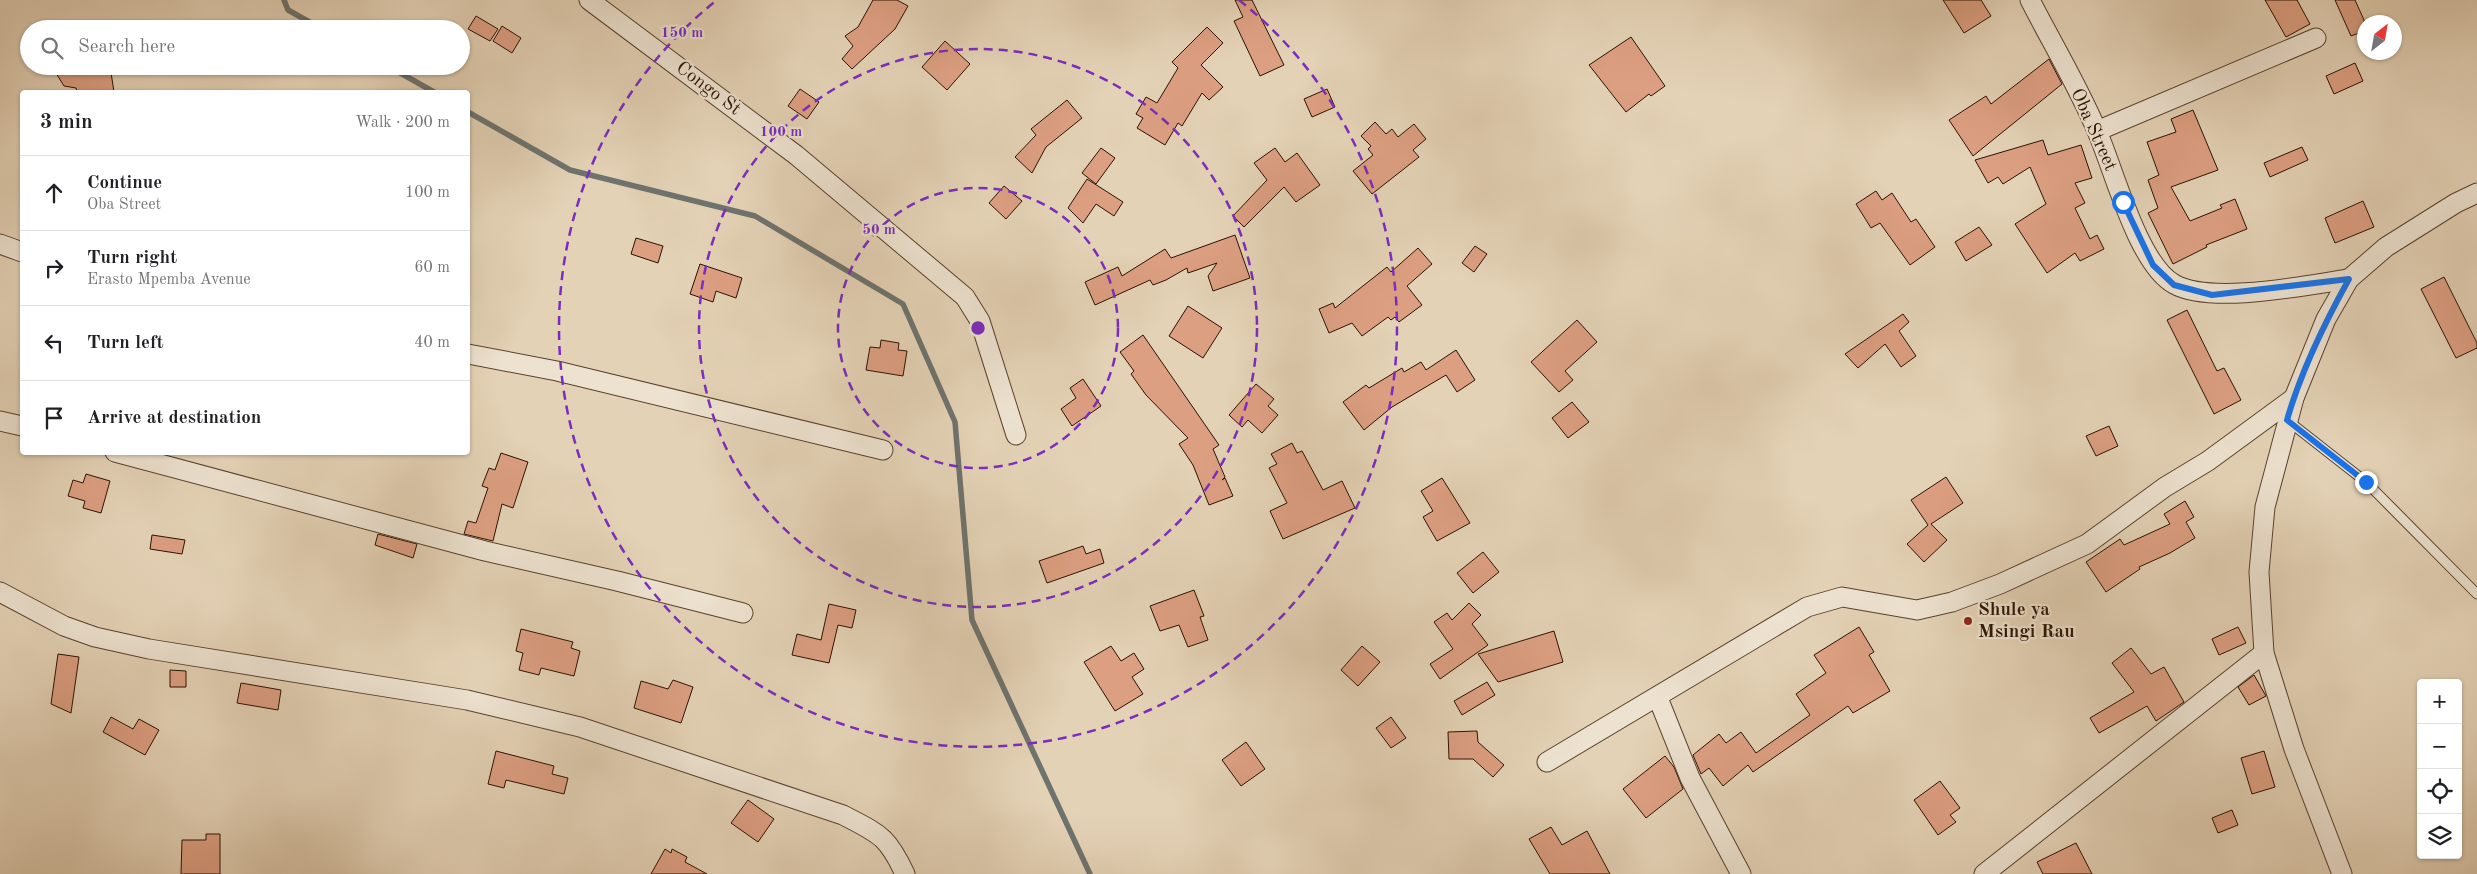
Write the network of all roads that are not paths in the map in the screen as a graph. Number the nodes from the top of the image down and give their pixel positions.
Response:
1 (589, 0) edge
2 (2030, 0) edge
3 (2316, 38) dead end
4 (2097, 131) junction
5 (2477, 192) edge
6 (0, 244) edge
7 (20, 251) edge
8 (2349, 279) junction
9 (470, 354) edge
10 (2294, 398) junction
11 (2287, 420) junction
12 (0, 421) edge
13 (20, 426) edge
14 (1016, 435) dead end
15 (883, 450) dead end
16 (126, 455) edge
17 (0, 592) edge
18 (2477, 594) edge
19 (742, 613) dead end
20 (2264, 653) junction
21 (1658, 698) junction
22 (1547, 762) dead end
23 (905, 874) edge
24 (1741, 874) edge
25 (1984, 874) edge
26 (2342, 874) edge

1 - 14 street, Congo St
2 - 4 street, Oba Street
3 - 4 street
4 - 8 street, Oba Street
5 - 8 street
6 - 7 street
8 - 10 street
9 - 15 street
10 - 11 street
10 - 21 street
11 - 18 lane
11 - 20 street
12 - 13 street
16 - 19 street
17 - 23 street
20 - 25 street
20 - 26 street
21 - 22 street
21 - 24 street

